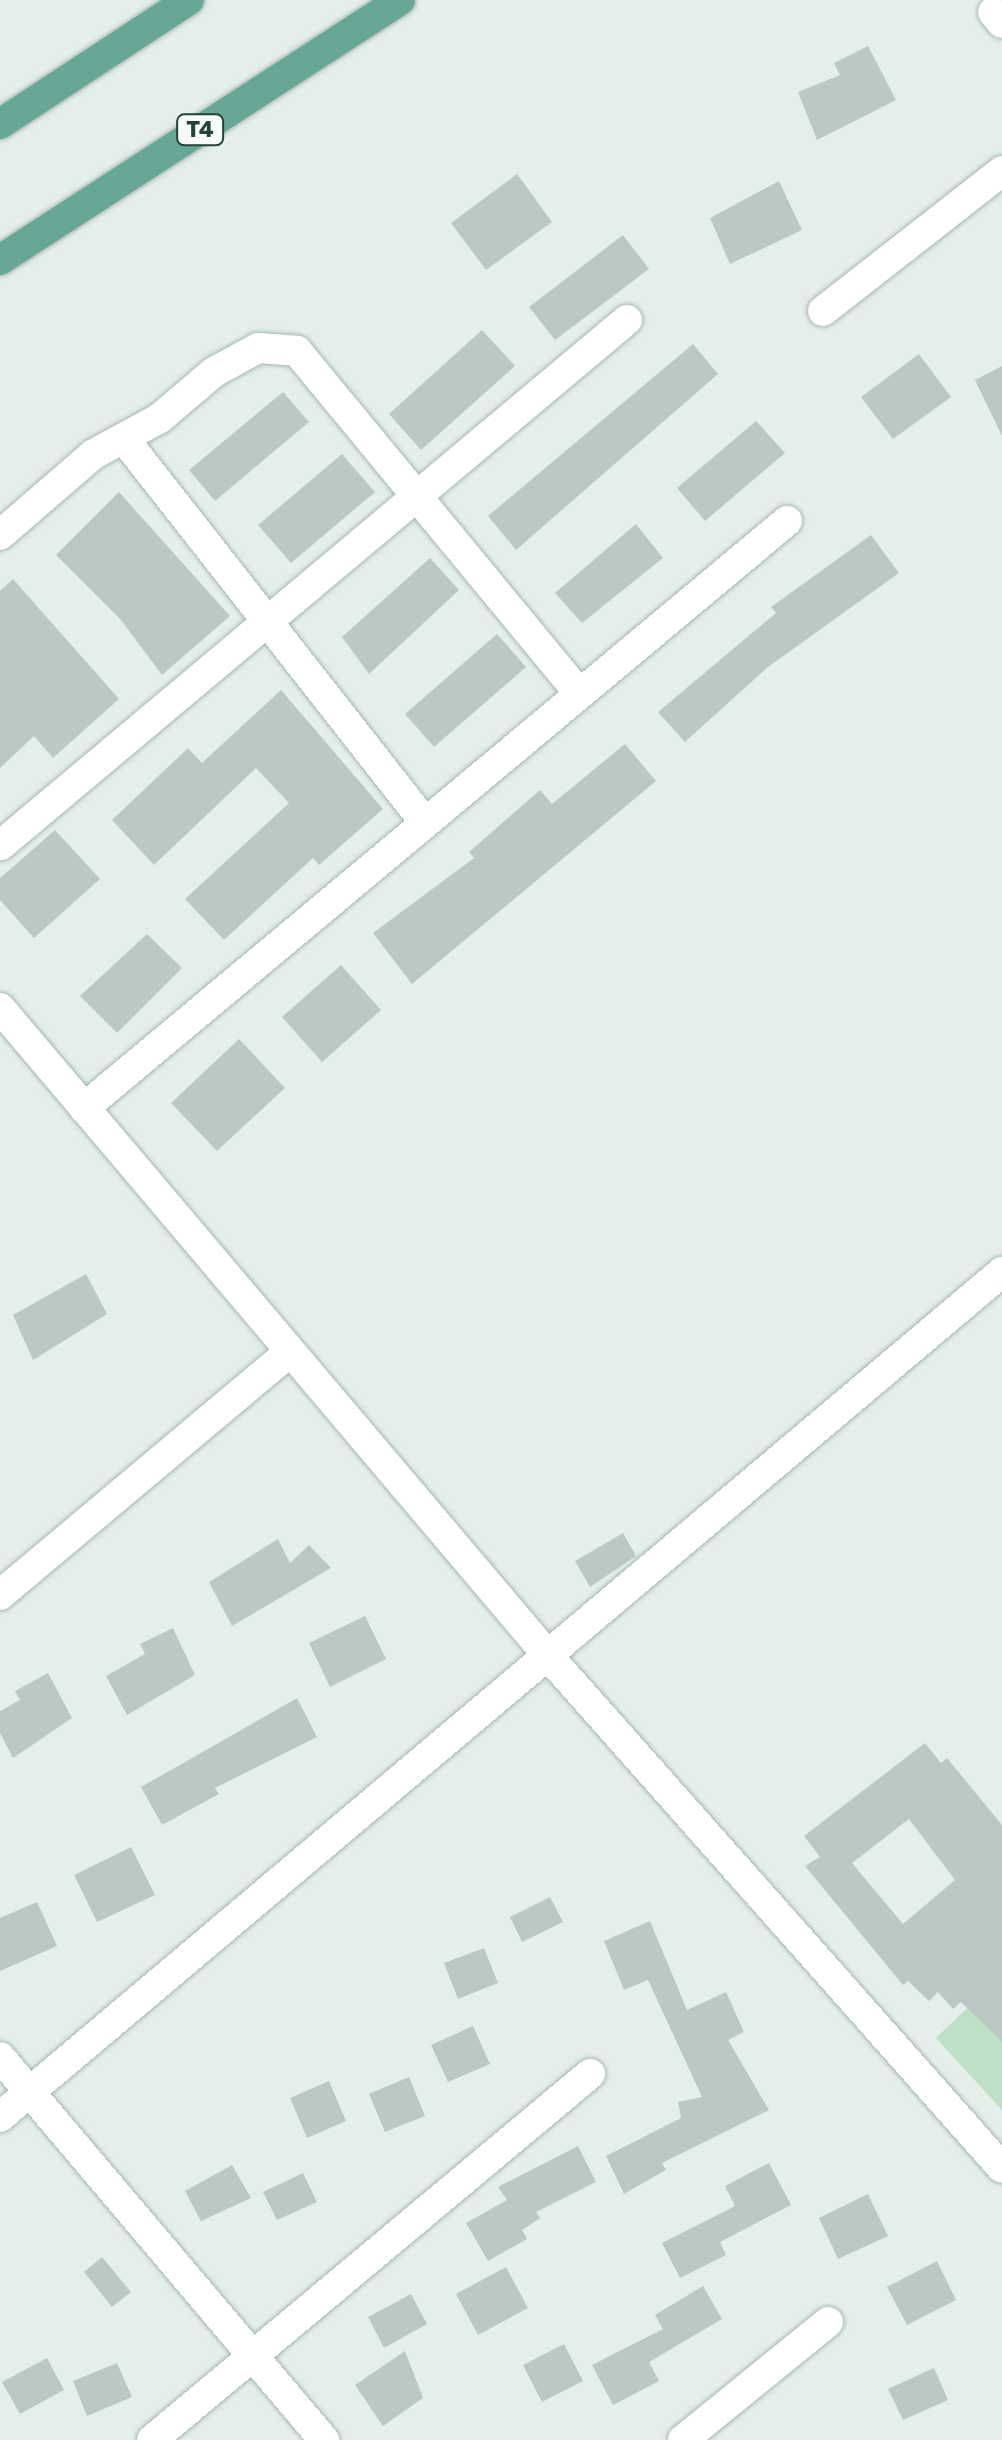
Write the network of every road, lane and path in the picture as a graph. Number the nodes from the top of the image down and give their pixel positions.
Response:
1 (189, 0) edge
2 (400, 0) edge
3 (0, 124) edge
4 (1002, 170) edge
5 (0, 260) edge
6 (824, 311) dead end
7 (627, 320) dead end
8 (125, 440) junction
9 (413, 498) junction
10 (787, 520) dead end
11 (0, 534) edge
12 (269, 622) junction
13 (580, 693) junction
14 (424, 822) junction
15 (1, 844) edge
16 (0, 1008) edge
17 (84, 1108) junction
18 (1002, 1272) edge
19 (290, 1352) junction
20 (0, 1595) edge
21 (550, 1658) junction
22 (0, 2058) edge
23 (590, 2074) dead end
24 (30, 2092) junction
25 (0, 2117) edge
26 (1002, 2168) edge
27 (828, 2322) dead end
28 (252, 2355) junction
29 (152, 2440) edge
30 (324, 2440) edge
31 (684, 2440) edge

1 - 3 main road
2 - 5 main road, T4
4 - 6 street
7 - 9 street
8 - 9 street
8 - 11 street
8 - 12 street
9 - 12 street
9 - 13 street
10 - 13 street
12 - 14 street
12 - 15 street
13 - 14 street
14 - 17 street
16 - 17 street
17 - 19 street
18 - 21 street
19 - 20 street
19 - 21 street
21 - 24 street
21 - 26 street
22 - 24 street
23 - 28 street
24 - 25 street
24 - 28 street
27 - 31 street
28 - 29 street
28 - 30 street

